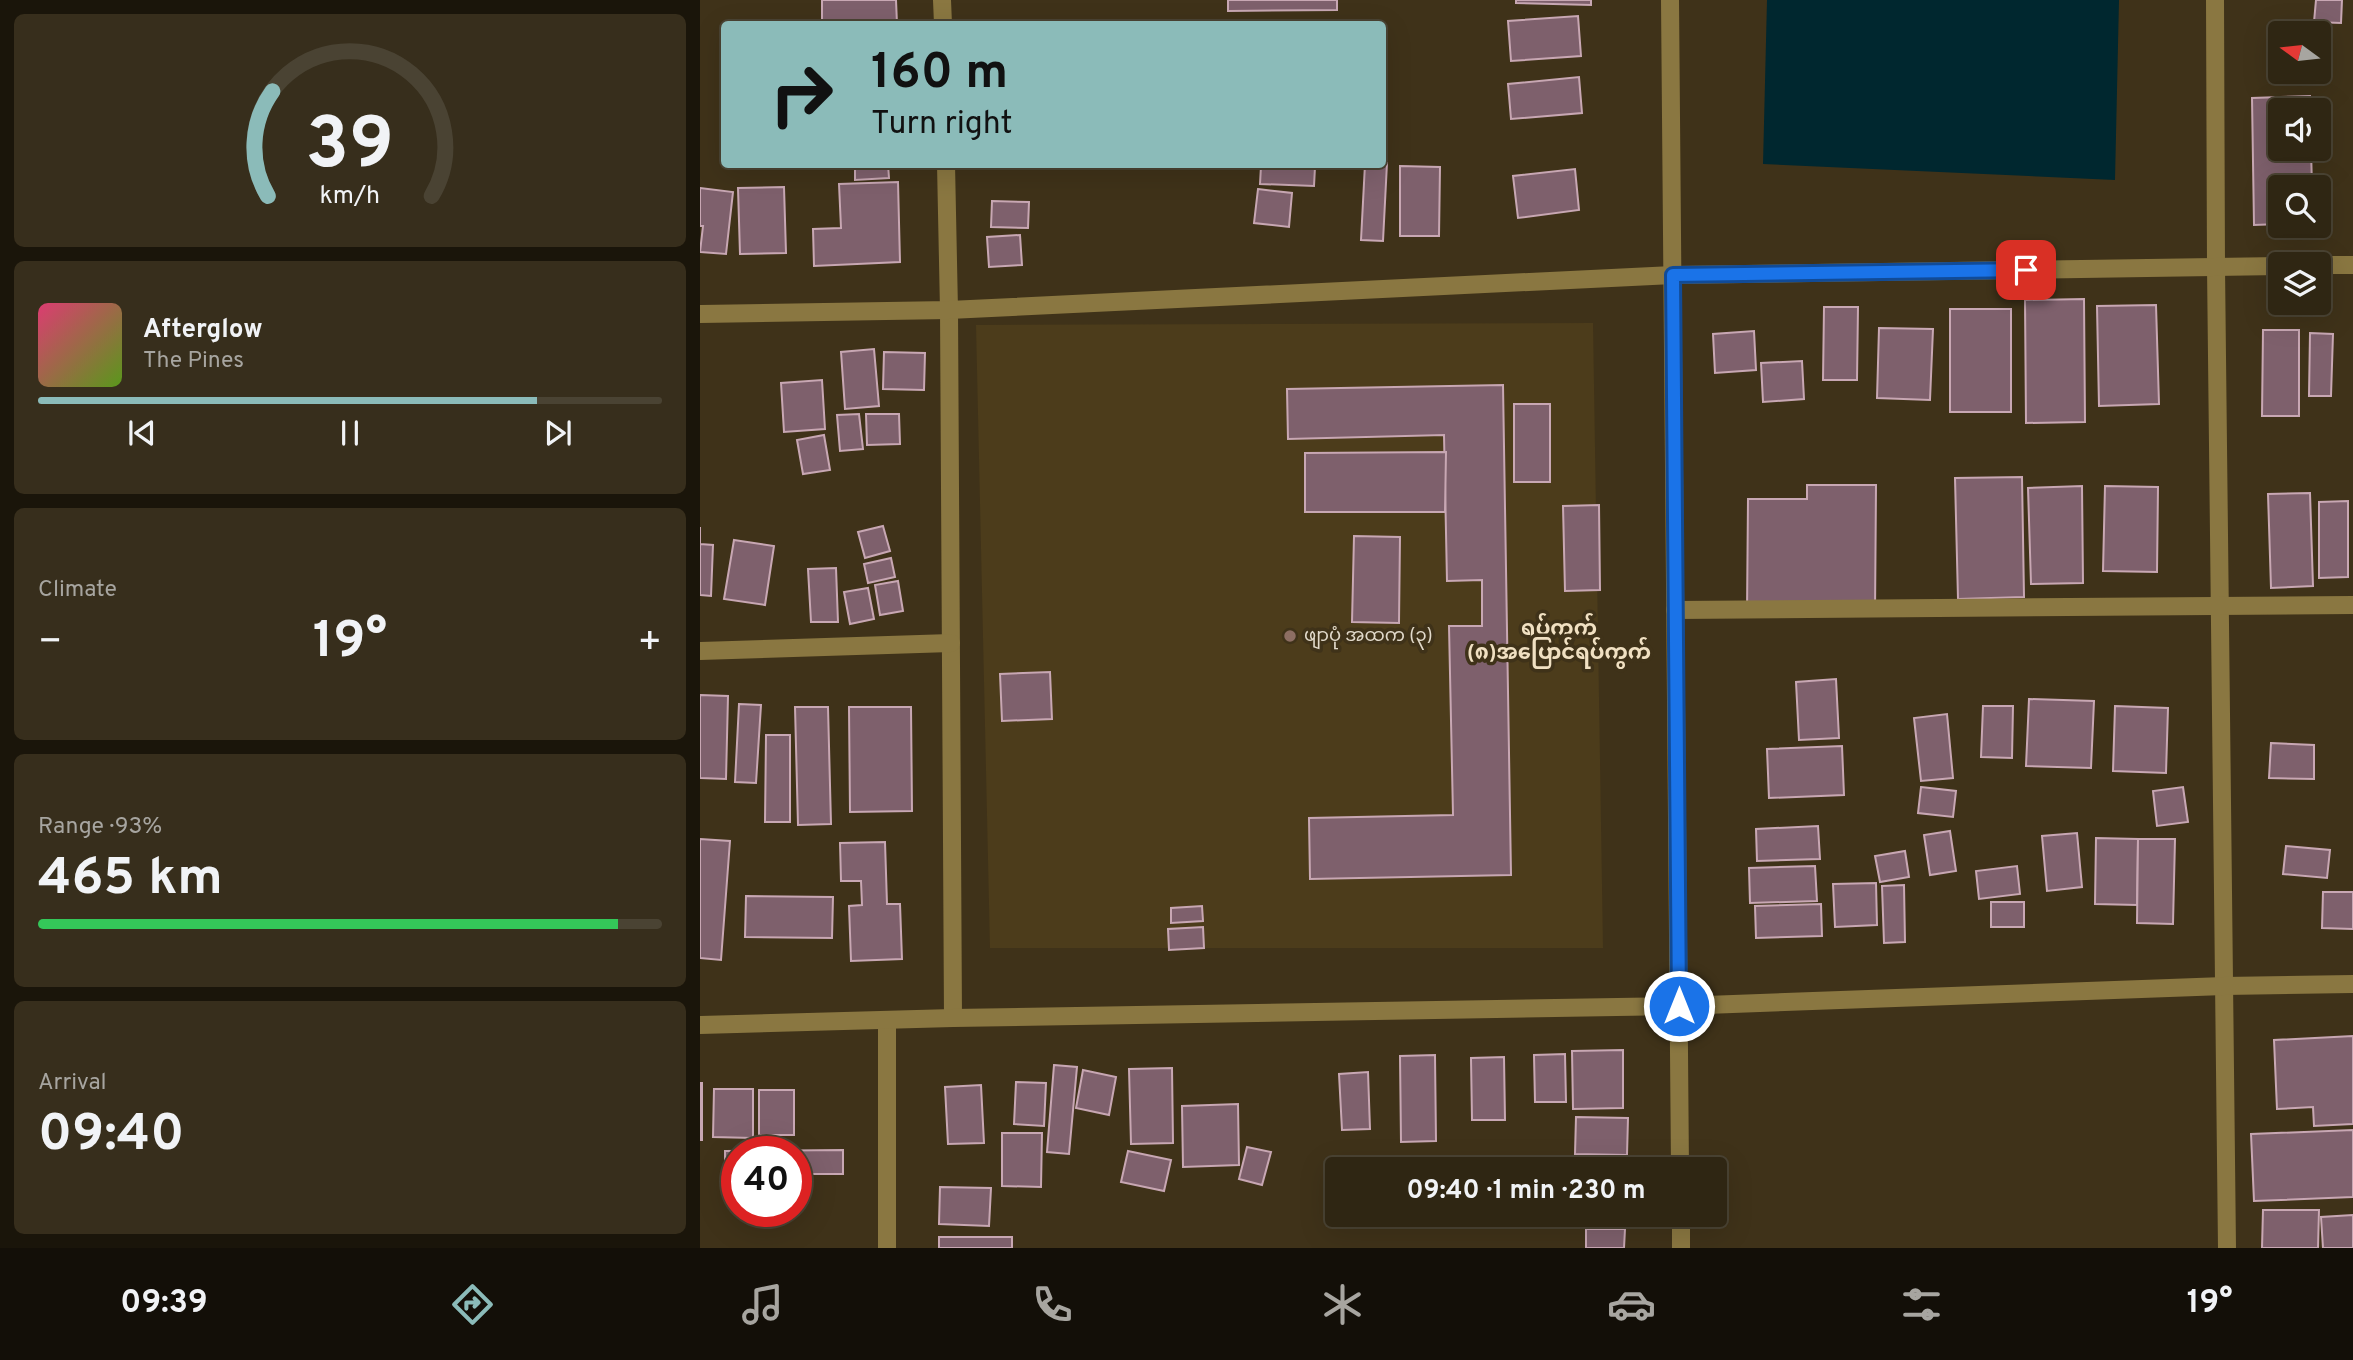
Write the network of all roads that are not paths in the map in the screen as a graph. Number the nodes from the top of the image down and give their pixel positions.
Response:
1 (942, 0) edge
2 (1670, 0) edge
3 (2215, 0) edge
4 (943, 21) edge
5 (946, 168) edge
6 (2331, 265) edge
7 (2353, 265) edge
8 (2268, 266) edge
9 (2216, 267) junction
10 (1673, 275) junction
11 (949, 310) junction
12 (700, 314) edge
13 (2353, 605) edge
14 (2220, 607) junction
15 (1675, 610) junction
16 (951, 643) junction
17 (700, 651) edge
18 (2353, 984) edge
19 (2224, 986) junction
20 (1679, 1006) junction
21 (953, 1018) junction
22 (887, 1020) junction
23 (700, 1025) edge
24 (1681, 1157) edge
25 (1681, 1227) edge
26 (887, 1248) edge
27 (1681, 1248) edge
28 (2227, 1248) edge

1 - 4 street
2 - 10 street
3 - 9 street
5 - 11 street
6 - 7 street
8 - 9 street
9 - 10 street
9 - 14 street
10 - 11 street
10 - 15 street
11 - 12 street
11 - 16 street
13 - 14 street
14 - 15 street
14 - 19 street
15 - 20 street
16 - 17 street
16 - 21 street
18 - 19 street
19 - 20 street
19 - 28 street
20 - 21 street
20 - 24 street
21 - 22 street
22 - 23 street
22 - 26 street
25 - 27 street

